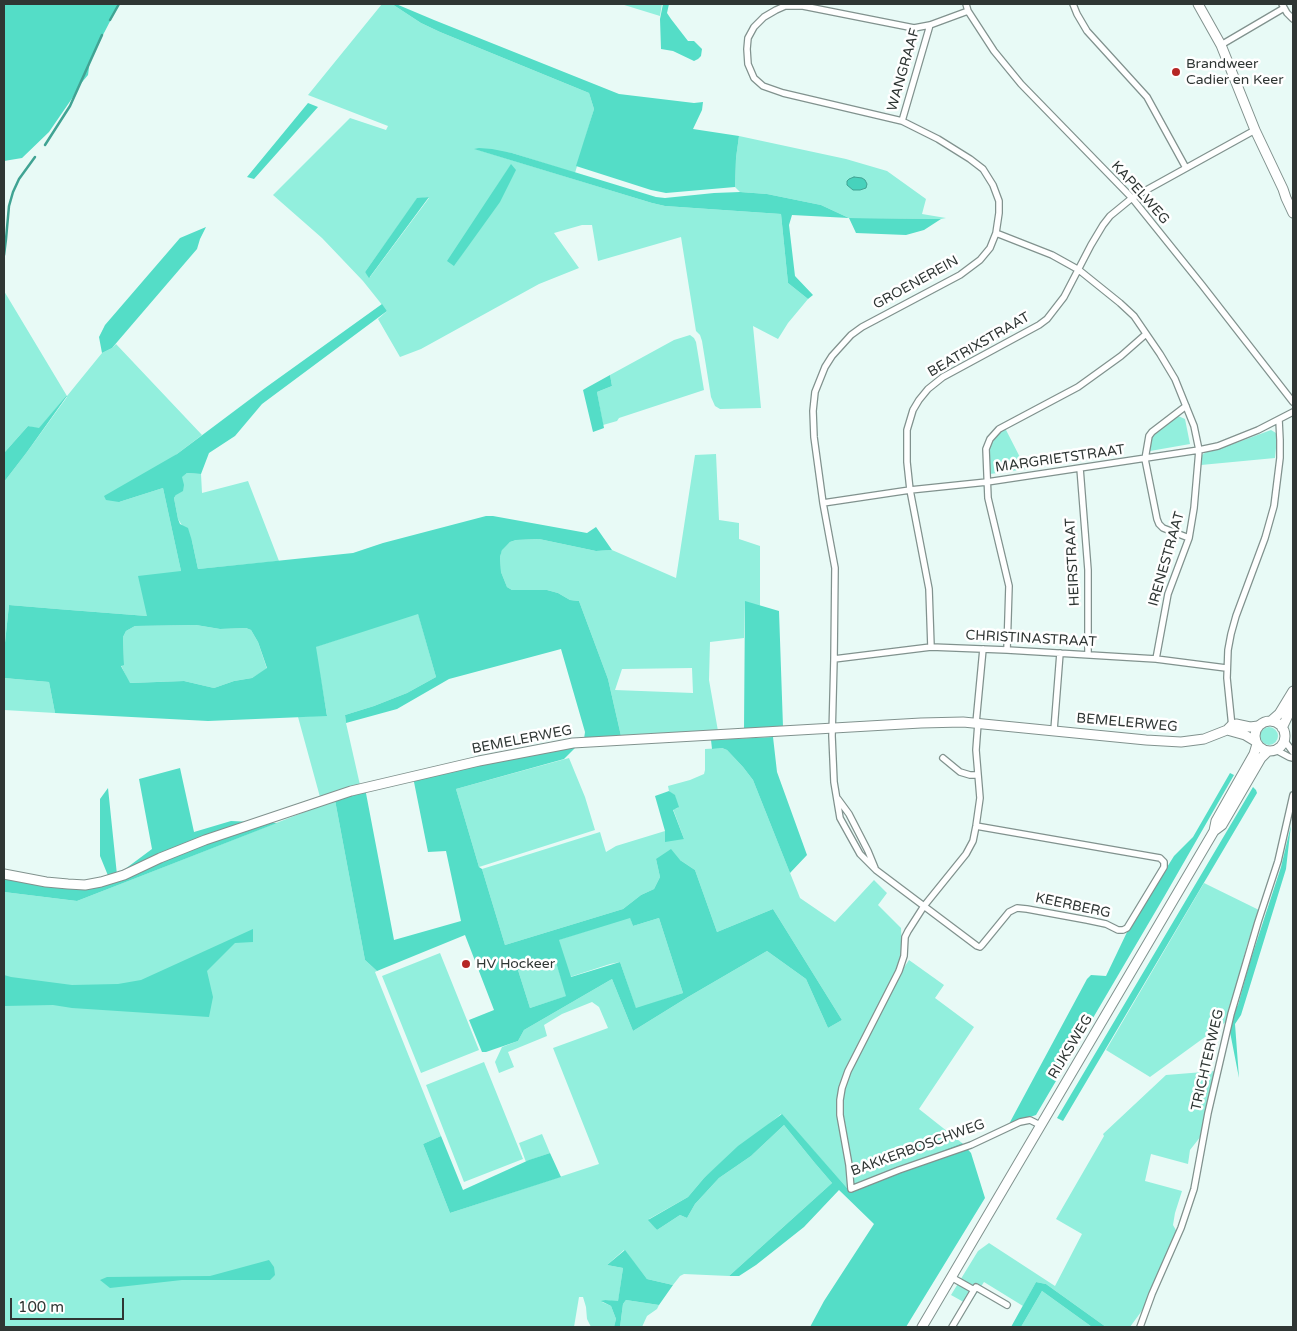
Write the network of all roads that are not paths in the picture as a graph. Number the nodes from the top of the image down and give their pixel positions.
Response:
1 (966, 4) edge
2 (1073, 4) edge
3 (1198, 4) edge
4 (1283, 6) edge
5 (968, 11) junction
6 (1293, 19) edge
7 (930, 25) junction
8 (1221, 45) junction
9 (902, 121) junction
10 (1255, 130) junction
11 (1186, 168) junction
12 (1132, 198) junction
13 (1293, 213) edge
14 (996, 233) junction
15 (1079, 270) junction
16 (1146, 334) junction
17 (1293, 402) edge
18 (1186, 406) junction
19 (1293, 412) edge
20 (1279, 420) junction
21 (1199, 450) junction
22 (1145, 459) junction
23 (1080, 468) junction
24 (987, 482) junction
25 (910, 490) junction
26 (823, 503) junction
27 (1189, 538) junction
28 (931, 647) junction
29 (983, 649) junction
30 (1007, 650) junction
31 (1060, 653) junction
32 (1088, 655) junction
33 (834, 659) junction
34 (1156, 659) junction
35 (1226, 668) junction
36 (1293, 691) edge
37 (1293, 705) edge
38 (1271, 721) junction
39 (977, 723) junction
40 (1258, 726) junction
41 (832, 728) junction
42 (1282, 728) junction
43 (1230, 729) junction
44 (1054, 730) junction
45 (1284, 740) junction
46 (1256, 743) junction
47 (1272, 750) junction
48 (1293, 752) edge
49 (943, 758) dead end
50 (1293, 758) edge
51 (978, 775) junction
52 (1293, 795) edge
53 (838, 799) junction
54 (976, 826) junction
55 (1214, 831) junction
56 (876, 870) junction
57 (4, 874) edge
58 (924, 906) junction
59 (1040, 1126) junction
60 (951, 1277) junction
61 (974, 1290) junction
62 (1006, 1305) dead end
63 (922, 1327) edge
64 (952, 1327) edge
65 (1140, 1327) edge

1 - 5 street, KAPELWEG
2 - 11 street
3 - 8 street
4 - 6 street
4 - 8 street
5 - 7 street, GROENEREIN
5 - 12 street, KAPELWEG
7 - 9 street, WANGRAAF
7 - 9 street, GROENEREIN
8 - 10 street
9 - 14 street, GROENEREIN
10 - 11 street, BEATRIXSTRAAT
10 - 13 street
11 - 12 street, BEATRIXSTRAAT
12 - 15 street, BEATRIXSTRAAT
12 - 17 street, KAPELWEG
14 - 15 street, IRENESTRAAT
14 - 26 street, GROENEREIN
15 - 16 street, IRENESTRAAT
15 - 25 street, BEATRIXSTRAAT
16 - 18 street, IRENESTRAAT
16 - 24 street
18 - 21 street, IRENESTRAAT
18 - 22 street
19 - 20 street, MARGRIETSTRAAT
20 - 21 street, MARGRIETSTRAAT
20 - 35 street
21 - 22 street, MARGRIETSTRAAT
21 - 27 street, IRENESTRAAT
22 - 23 street, MARGRIETSTRAAT
22 - 27 street
23 - 24 street, MARGRIETSTRAAT
23 - 32 street, HEIRSTRAAT
24 - 25 street, MARGRIETSTRAAT
24 - 30 street
25 - 26 street, MARGRIETSTRAAT
25 - 28 street, BEATRIXSTRAAT
26 - 33 street, GROENEREIN
27 - 34 street, IRENESTRAAT
28 - 29 street, CHRISTINASTRAAT
28 - 33 street, CHRISTINASTRAAT
29 - 30 street, CHRISTINASTRAAT
29 - 39 street
30 - 31 street, CHRISTINASTRAAT
31 - 32 street, CHRISTINASTRAAT
31 - 44 street
32 - 34 street, CHRISTINASTRAAT
33 - 41 street, GROENEREIN
34 - 35 street, CHRISTINASTRAAT
35 - 43 street
36 - 38 street
37 - 42 street
38 - 40 street
38 - 42 street
39 - 41 street, BEMELERWEG
39 - 44 street, BEMELERWEG
39 - 51 street, BAKKERBOSCHWEG
40 - 43 street, BEMELERWEG
40 - 46 street
41 - 53 street, GROENEREIN
41 - 57 street, BEMELERWEG
42 - 45 street
43 - 44 street, BEMELERWEG
43 - 46 street
45 - 47 street
45 - 48 street
46 - 47 street
46 - 55 street, RIJKSWEG
47 - 50 street
47 - 55 street, RIJKSWEG
49 - 51 street
51 - 54 street, BAKKERBOSCHWEG
52 - 65 street, TRICHTERWEG
53 - 56 street
53 - 56 street, GROENEREIN
54 - 58 street, BAKKERBOSCHWEG
54 - 58 street, KEERBERG
55 - 59 street, RIJKSWEG
56 - 58 street, GROENEREIN
58 - 59 street, BAKKERBOSCHWEG
59 - 60 street, RIJKSWEG
60 - 61 street
60 - 63 street, RIJKSWEG
61 - 62 street
61 - 64 street

